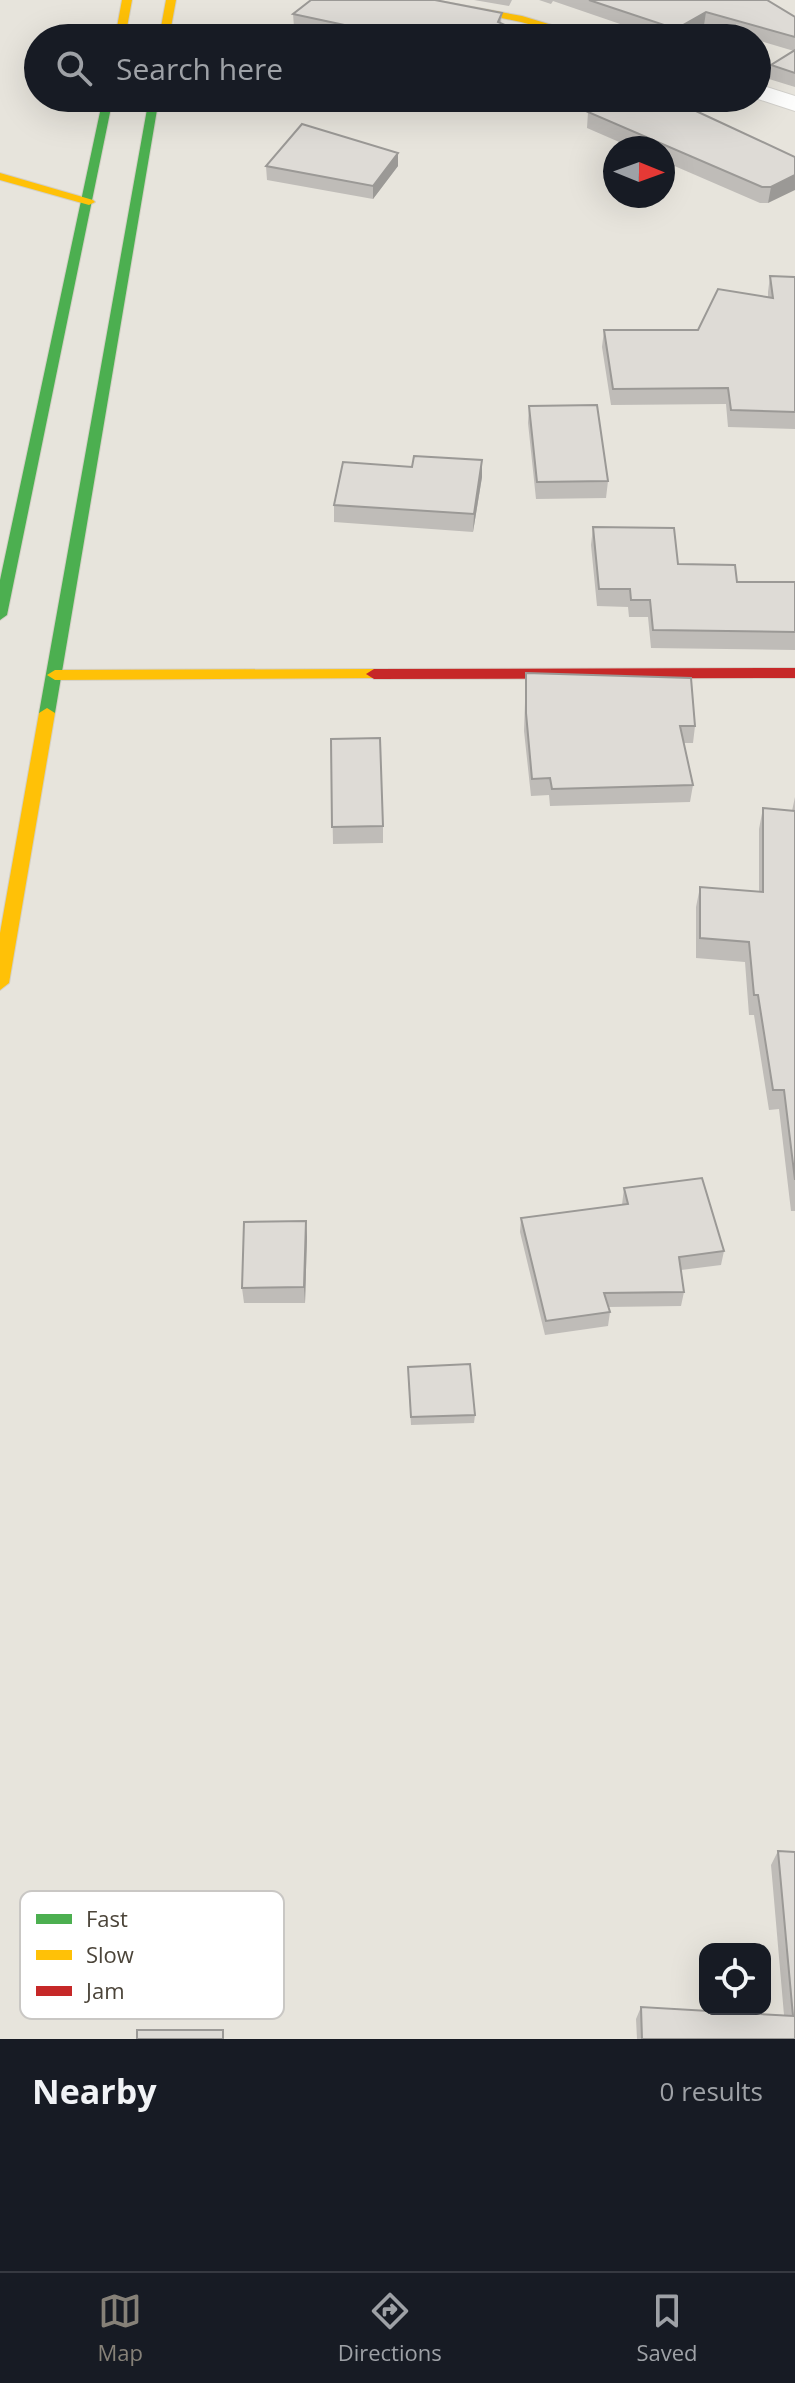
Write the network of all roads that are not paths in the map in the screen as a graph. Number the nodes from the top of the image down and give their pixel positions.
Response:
1 (127, 0) edge
2 (171, 0) edge
3 (418, 0) edge
4 (123, 24) edge
5 (167, 24) edge
6 (540, 24) edge
7 (771, 96) edge
8 (795, 104) edge
9 (105, 112) edge
10 (152, 112) edge
11 (0, 176) edge
12 (89, 202) junction
13 (5, 564) edge
14 (0, 615) edge
15 (795, 673) edge
16 (55, 675) junction
17 (0, 983) edge

1 - 4 main road
2 - 5 main road
3 - 6 main road
7 - 8 street
9 - 12 main road
10 - 16 main road
11 - 12 main road
12 - 13 main road
13 - 14 main road
15 - 16 main road
16 - 17 main road

